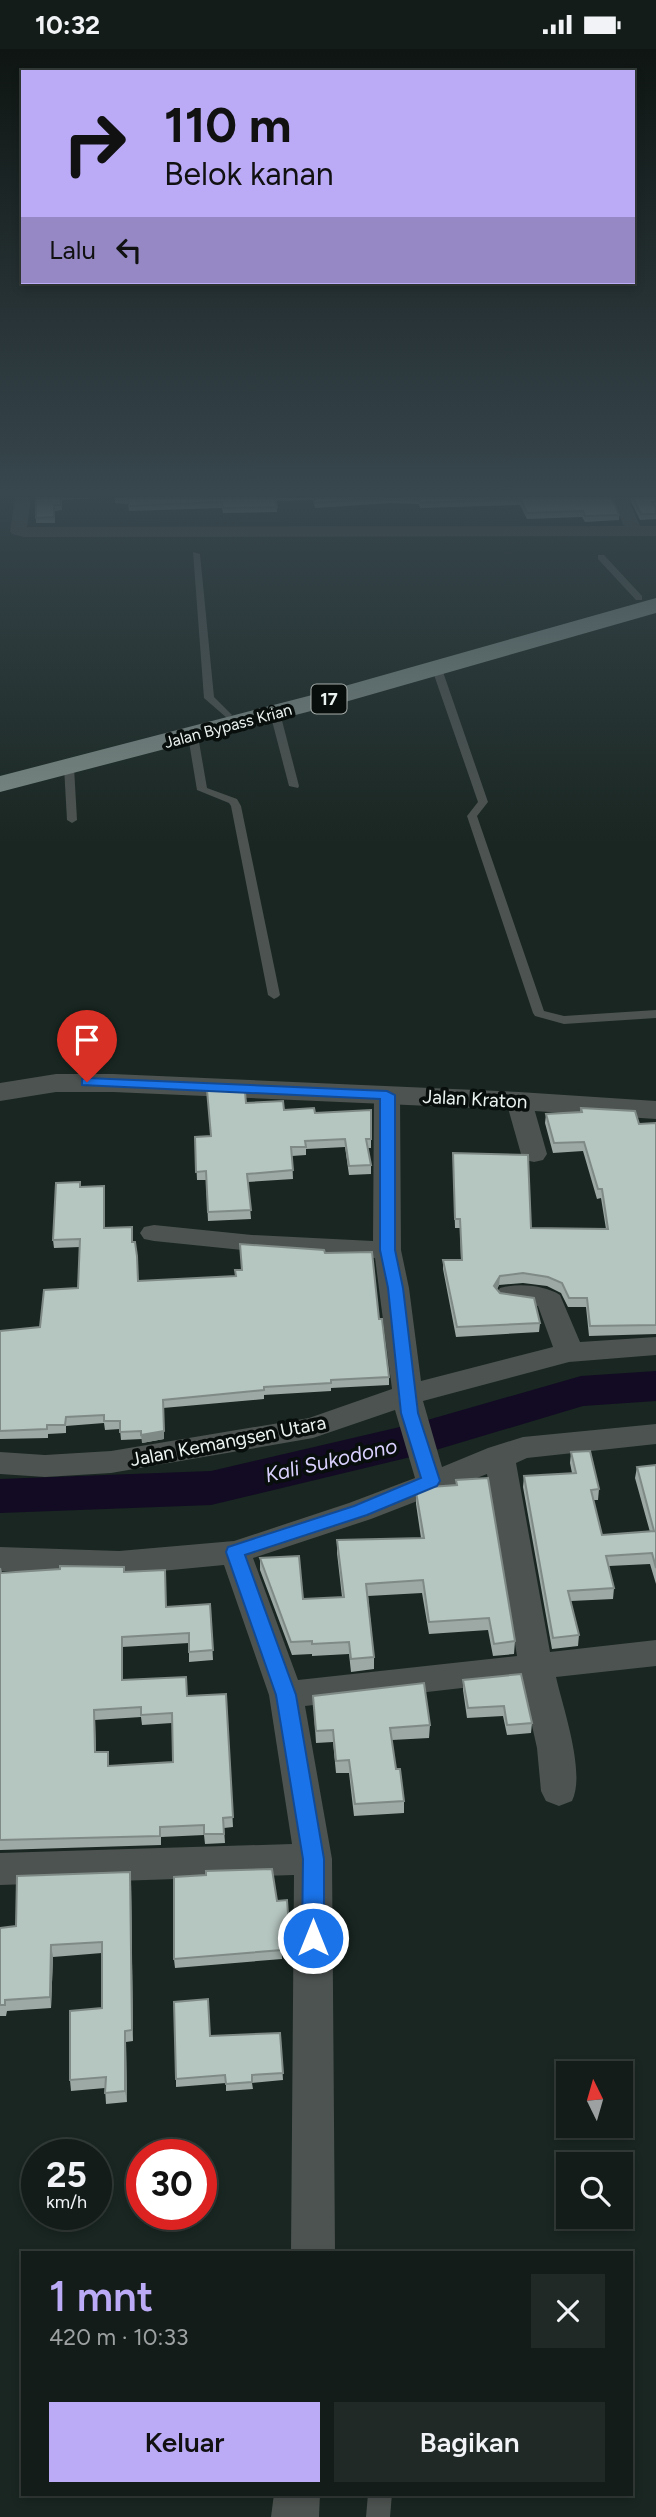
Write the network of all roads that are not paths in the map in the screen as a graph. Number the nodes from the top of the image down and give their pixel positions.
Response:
1 (201, 613) edge
2 (596, 613) edge
3 (604, 613) edge
4 (437, 669) junction
5 (275, 713) junction
6 (227, 715) junction
7 (193, 736) junction
8 (69, 767) junction
9 (0, 771) edge
10 (0, 784) edge
11 (294, 786) dead end
12 (72, 820) dead end
13 (274, 995) dead end
14 (656, 1014) edge
15 (0, 1093) edge
16 (387, 1095) junction
17 (519, 1101) junction
18 (656, 1111) edge
19 (534, 1154) dead end
20 (154, 1233) dead end
21 (387, 1250) junction
22 (510, 1294) edge
23 (656, 1346) edge
24 (569, 1352) junction
25 (408, 1404) junction
26 (656, 1434) edge
27 (499, 1455) junction
28 (0, 1463) edge
29 (429, 1474) junction
30 (235, 1552) junction
31 (0, 1559) edge
32 (656, 1653) edge
33 (536, 1666) junction
34 (286, 1695) junction
35 (559, 1791) dead end
36 (313, 1859) junction
37 (0, 1869) edge
38 (313, 2251) edge
39 (297, 2496) edge
40 (380, 2496) edge
41 (295, 2517) edge
42 (378, 2517) edge

1 - 6 lane
2 - 6 highway, Jalan Bypass Krian / 17
3 - 4 highway, Jalan Bypass Krian / 17
4 - 5 highway, Jalan Bypass Krian / 17
4 - 14 lane
5 - 7 highway, Jalan Bypass Krian / 17
5 - 11 lane
6 - 9 highway, Jalan Bypass Krian / 17
7 - 8 highway, Jalan Bypass Krian / 17
7 - 13 lane
8 - 10 highway, Jalan Bypass Krian / 17
8 - 12 lane
15 - 16 street, Jalan Kraton
16 - 17 street, Jalan Kraton
16 - 21 street
17 - 18 street, Jalan Kraton
17 - 19 street
20 - 21 street
21 - 25 street
22 - 24 street
23 - 24 street, Jalan Kemangsen Utara
24 - 25 street, Jalan Kemangsen Utara
25 - 28 street, Jalan Kemangsen Utara
25 - 29 street
26 - 27 street
27 - 29 street
27 - 33 street
29 - 30 street
30 - 31 street
30 - 34 street
32 - 33 street
33 - 34 street
33 - 35 street
34 - 36 street
36 - 37 street
36 - 38 street
39 - 41 street
40 - 42 lane

